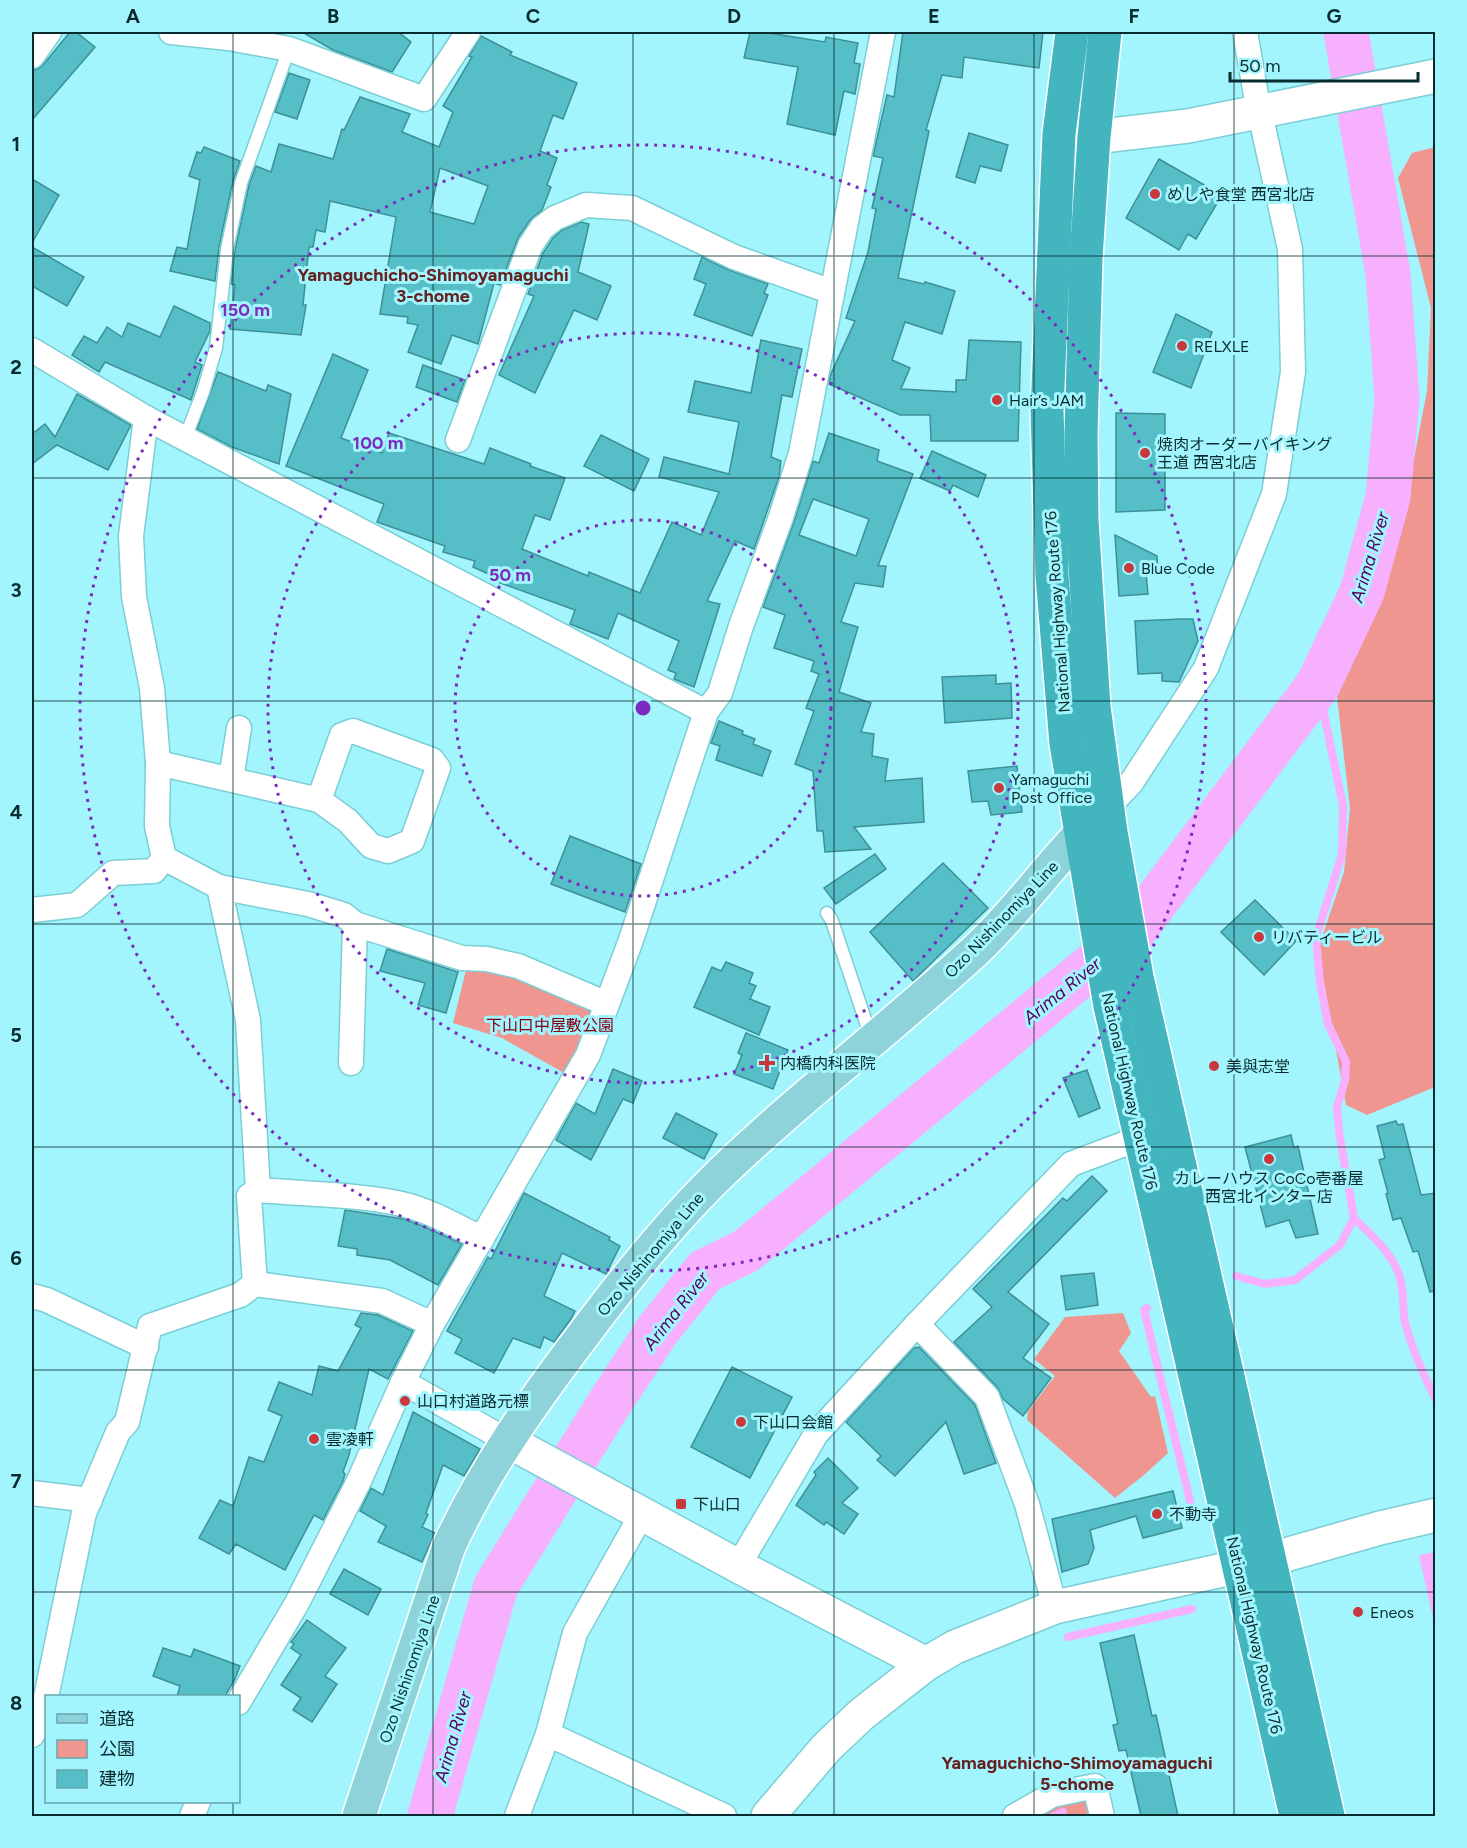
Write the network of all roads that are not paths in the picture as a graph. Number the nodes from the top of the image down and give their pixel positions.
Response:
1 (49, 32) edge
2 (171, 32) edge
3 (468, 32) edge
4 (883, 32) edge
5 (1072, 32) edge
6 (1105, 32) edge
7 (1245, 32) edge
8 (230, 35) edge
9 (289, 49) junction
10 (32, 56) edge
11 (1423, 79) edge
12 (1267, 111) junction
13 (1059, 134) junction
14 (1094, 137) junction
15 (832, 292) junction
16 (32, 350) edge
17 (146, 418) junction
18 (185, 438) junction
19 (458, 440) dead end
20 (706, 712) junction
21 (239, 728) dead end
22 (158, 763) junction
23 (231, 778) junction
24 (319, 800) junction
25 (1096, 832) junction
26 (164, 858) junction
27 (219, 887) junction
28 (32, 910) edge
29 (827, 913) dead end
30 (355, 924) junction
31 (607, 1004) junction
32 (872, 1041) junction
33 (351, 1063) dead end
34 (1140, 1138) junction
35 (258, 1190) junction
36 (482, 1239) junction
37 (255, 1284) junction
38 (32, 1296) edge
39 (432, 1324) junction
40 (916, 1324) junction
41 (146, 1347) junction
42 (403, 1382) junction
43 (516, 1446) junction
44 (32, 1493) edge
45 (90, 1500) junction
46 (642, 1514) junction
47 (1436, 1515) edge
48 (1254, 1563) junction
49 (738, 1566) junction
50 (1055, 1607) junction
51 (926, 1664) junction
52 (46, 1695) edge
53 (240, 1700) edge
54 (45, 1702) edge
55 (548, 1734) junction
56 (32, 1735) edge
57 (359, 1816) edge
58 (517, 1816) edge
59 (724, 1816) edge
60 (768, 1816) edge
61 (1015, 1816) edge
62 (1102, 1816) edge
63 (1296, 1816) edge
64 (1328, 1816) edge

1 - 10 street
2 - 8 street
3 - 9 street
4 - 15 street
5 - 13 highway, National Highway Route 176
6 - 14 highway, National Highway Route 176
7 - 12 street
8 - 9 street
9 - 18 lane
11 - 12 street
12 - 14 street
12 - 25 street
13 - 14 street
13 - 25 highway, National Highway Route 176
14 - 25 highway, National Highway Route 176
15 - 19 street
15 - 20 street
16 - 17 street
17 - 18 street
17 - 22 street
18 - 20 street
20 - 31 street
21 - 23 street
22 - 23 street
22 - 26 street
23 - 24 street
24 - 24 street
25 - 32 main road, Ozo Nishinomiya Line
25 - 34 highway, National Highway Route 176
25 - 48 highway, National Highway Route 176
26 - 27 street
26 - 28 street
27 - 30 street
27 - 35 street
29 - 32 lane
30 - 31 street
30 - 33 street
31 - 36 street
32 - 43 main road, Ozo Nishinomiya Line
34 - 40 street
34 - 48 highway, National Highway Route 176
35 - 36 street
35 - 37 street
36 - 39 street
37 - 39 street
37 - 41 street
38 - 41 street
39 - 42 street
40 - 49 street
40 - 50 street
41 - 45 street
42 - 43 street
42 - 53 street
43 - 46 street
43 - 57 main road, Ozo Nishinomiya Line
44 - 45 street
45 - 52 street
46 - 49 street
46 - 55 street
47 - 48 street
48 - 50 street
48 - 63 highway, National Highway Route 176
48 - 64 highway, National Highway Route 176
49 - 51 street
50 - 51 street
51 - 60 street
54 - 56 street
55 - 58 street
55 - 59 street
61 - 62 street

